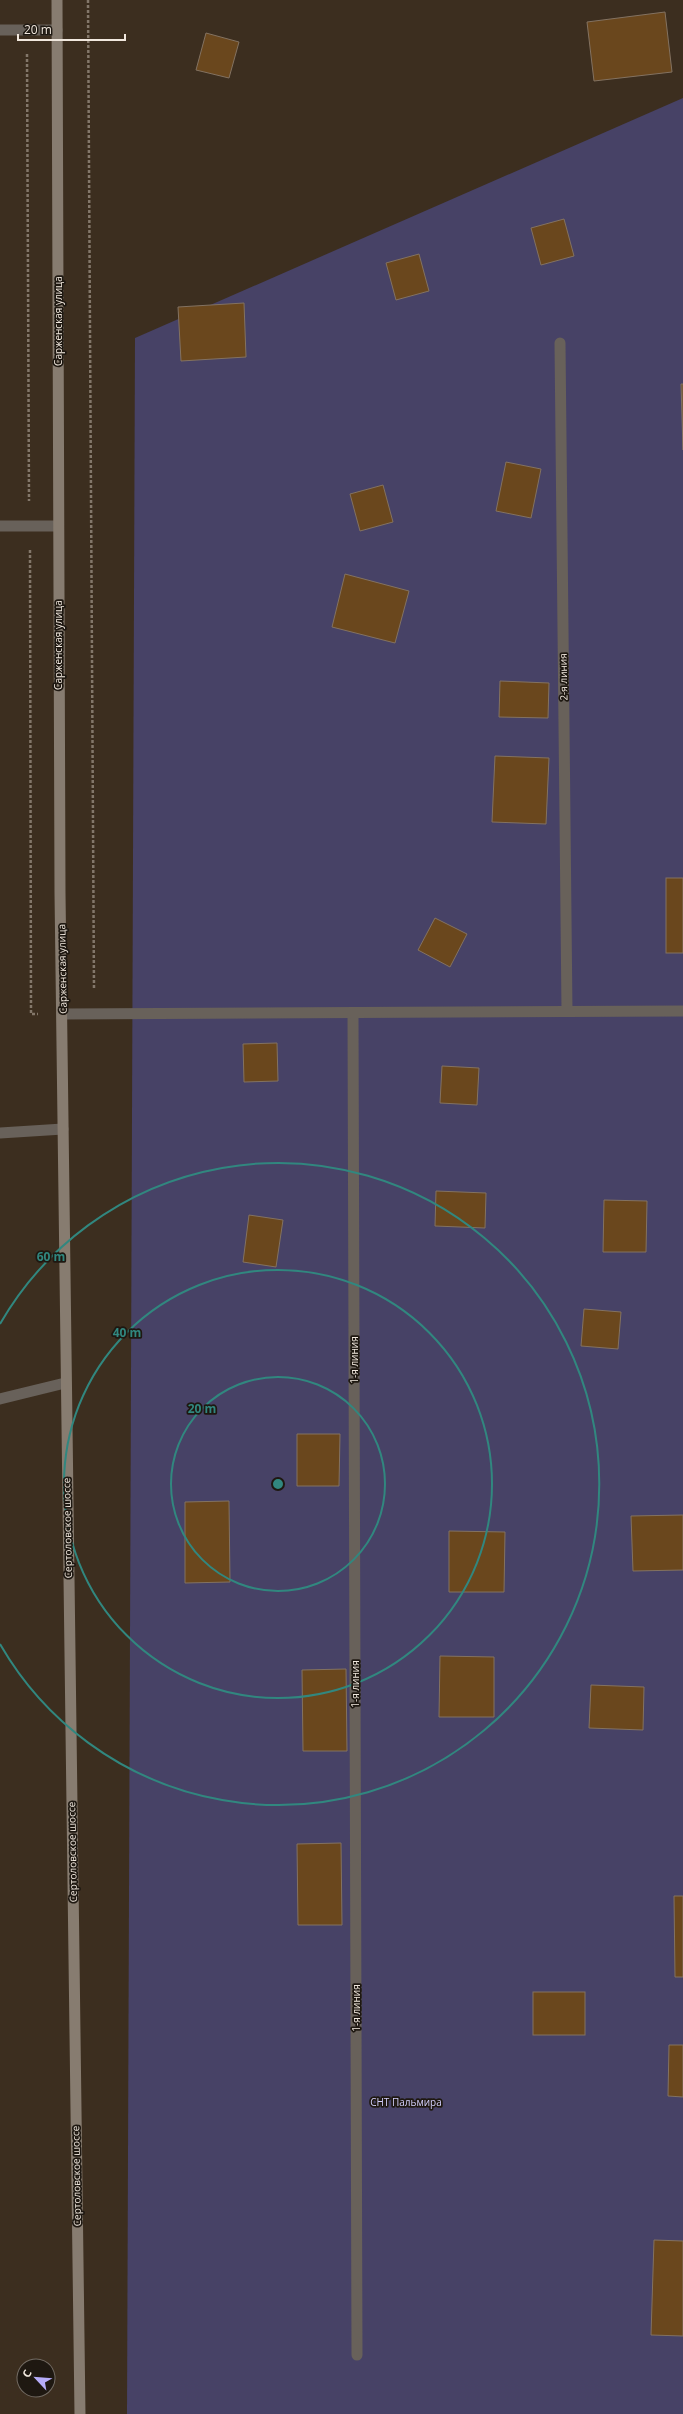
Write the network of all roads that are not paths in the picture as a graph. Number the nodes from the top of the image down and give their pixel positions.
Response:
1 (57, 0) edge
2 (0, 30) edge
3 (57, 30) junction
4 (560, 343) dead end
5 (0, 526) edge
6 (58, 526) junction
7 (567, 1011) junction
8 (683, 1011) edge
9 (353, 1013) junction
10 (63, 1014) junction
11 (63, 1129) junction
12 (0, 1133) edge
13 (64, 1291) joint
14 (65, 1383) junction
15 (0, 1399) edge
16 (357, 2355) dead end
17 (80, 2414) edge

1 - 3 main road, Сарженская улица
2 - 3 street
3 - 6 main road, Сарженская улица
4 - 7 street, 2-я линия
5 - 6 street
6 - 10 main road, Сарженская улица
7 - 8 street
7 - 9 street
9 - 10 street
9 - 16 street, 1-я линия
10 - 11 main road, Сарженская улица
11 - 12 street
11 - 13 main road, Сарженская улица
13 - 14 main road, Сертоловское шоссе
14 - 15 street
14 - 17 main road, Сертоловское шоссе

